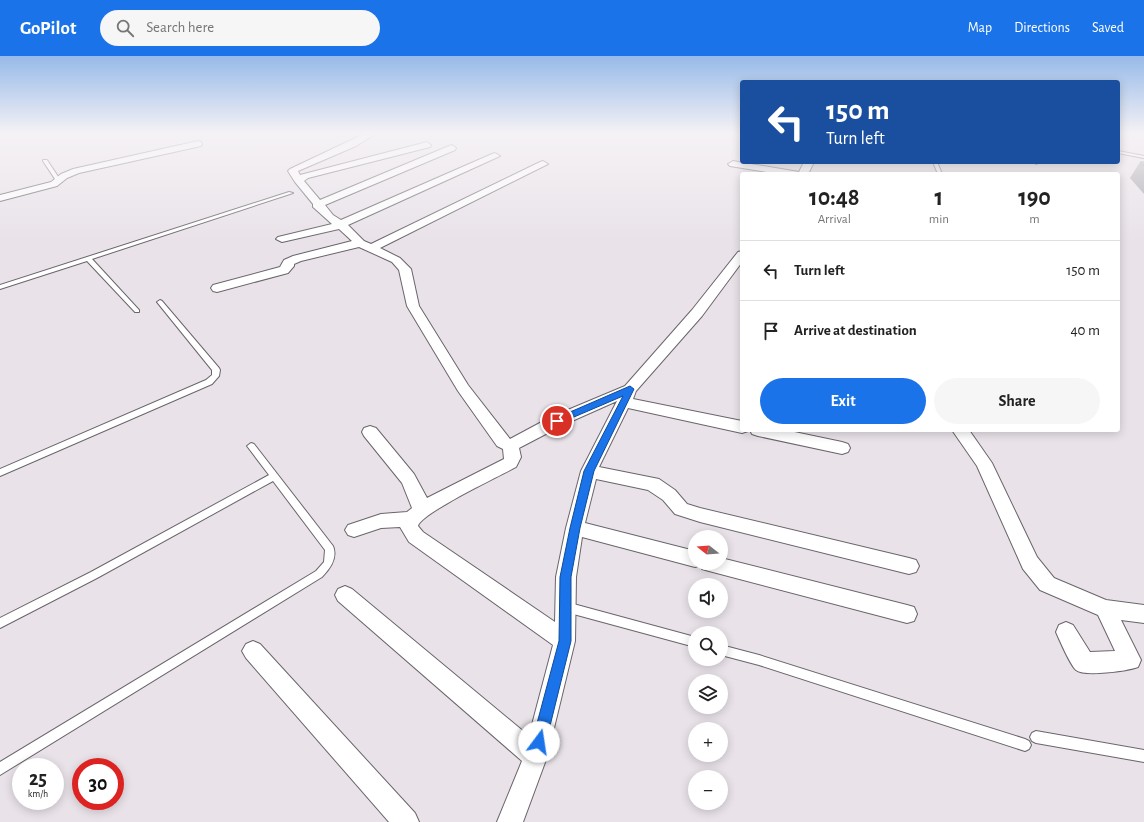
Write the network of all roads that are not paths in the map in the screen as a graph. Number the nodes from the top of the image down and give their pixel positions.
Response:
1 (50, 169) edge
2 (86, 169) edge
3 (296, 169) edge
4 (332, 169) edge
5 (402, 169) edge
6 (466, 169) edge
7 (533, 169) edge
8 (763, 169) edge
9 (784, 172) edge
10 (298, 180) junction
11 (59, 181) junction
12 (291, 193) dead end
13 (0, 198) edge
14 (317, 204) junction
15 (340, 225) junction
16 (282, 239) dead end
17 (366, 245) junction
18 (740, 257) edge
19 (89, 259) junction
20 (0, 288) edge
21 (217, 288) dead end
22 (160, 302) dead end
23 (137, 311) dead end
24 (627, 395) junction
25 (740, 426) edge
26 (370, 432) dead end
27 (777, 432) edge
28 (961, 432) edge
29 (815, 436) edge
30 (251, 446) dead end
31 (510, 446) junction
32 (842, 448) dead end
33 (589, 471) junction
34 (0, 473) edge
35 (274, 476) junction
36 (417, 515) junction
37 (575, 528) junction
38 (354, 530) dead end
39 (688, 557) edge
40 (909, 566) dead end
41 (728, 568) edge
42 (345, 595) dead end
43 (566, 607) junction
44 (1105, 609) junction
45 (907, 614) dead end
46 (1144, 614) edge
47 (0, 623) edge
48 (1066, 632) dead end
49 (688, 640) edge
50 (565, 641) junction
51 (253, 651) dead end
52 (728, 652) edge
53 (1036, 737) dead end
54 (1025, 745) dead end
55 (1144, 756) edge
56 (535, 757) junction
57 (0, 769) edge
58 (406, 822) edge
59 (510, 822) edge

1 - 11 lane
2 - 11 street
3 - 10 street
4 - 10 street
5 - 14 street
6 - 15 street
7 - 17 street
8 - 9 street
10 - 14 street
11 - 13 street
12 - 19 lane
14 - 15 street
15 - 16 street
15 - 17 street
17 - 21 street
17 - 31 street
18 - 24 street
19 - 20 lane
19 - 23 lane
22 - 34 lane
24 - 25 street
24 - 31 street
24 - 33 street
26 - 36 street
27 - 29 street
28 - 44 street
29 - 32 street
30 - 35 lane
31 - 36 street
33 - 37 street
33 - 40 street
35 - 47 lane
35 - 57 lane
36 - 38 street
36 - 50 street
37 - 39 street
37 - 43 street
41 - 45 street
42 - 56 street
43 - 49 lane
43 - 50 street
44 - 46 street
44 - 48 street
50 - 56 street
51 - 58 street
52 - 54 lane
53 - 55 lane
56 - 59 street

